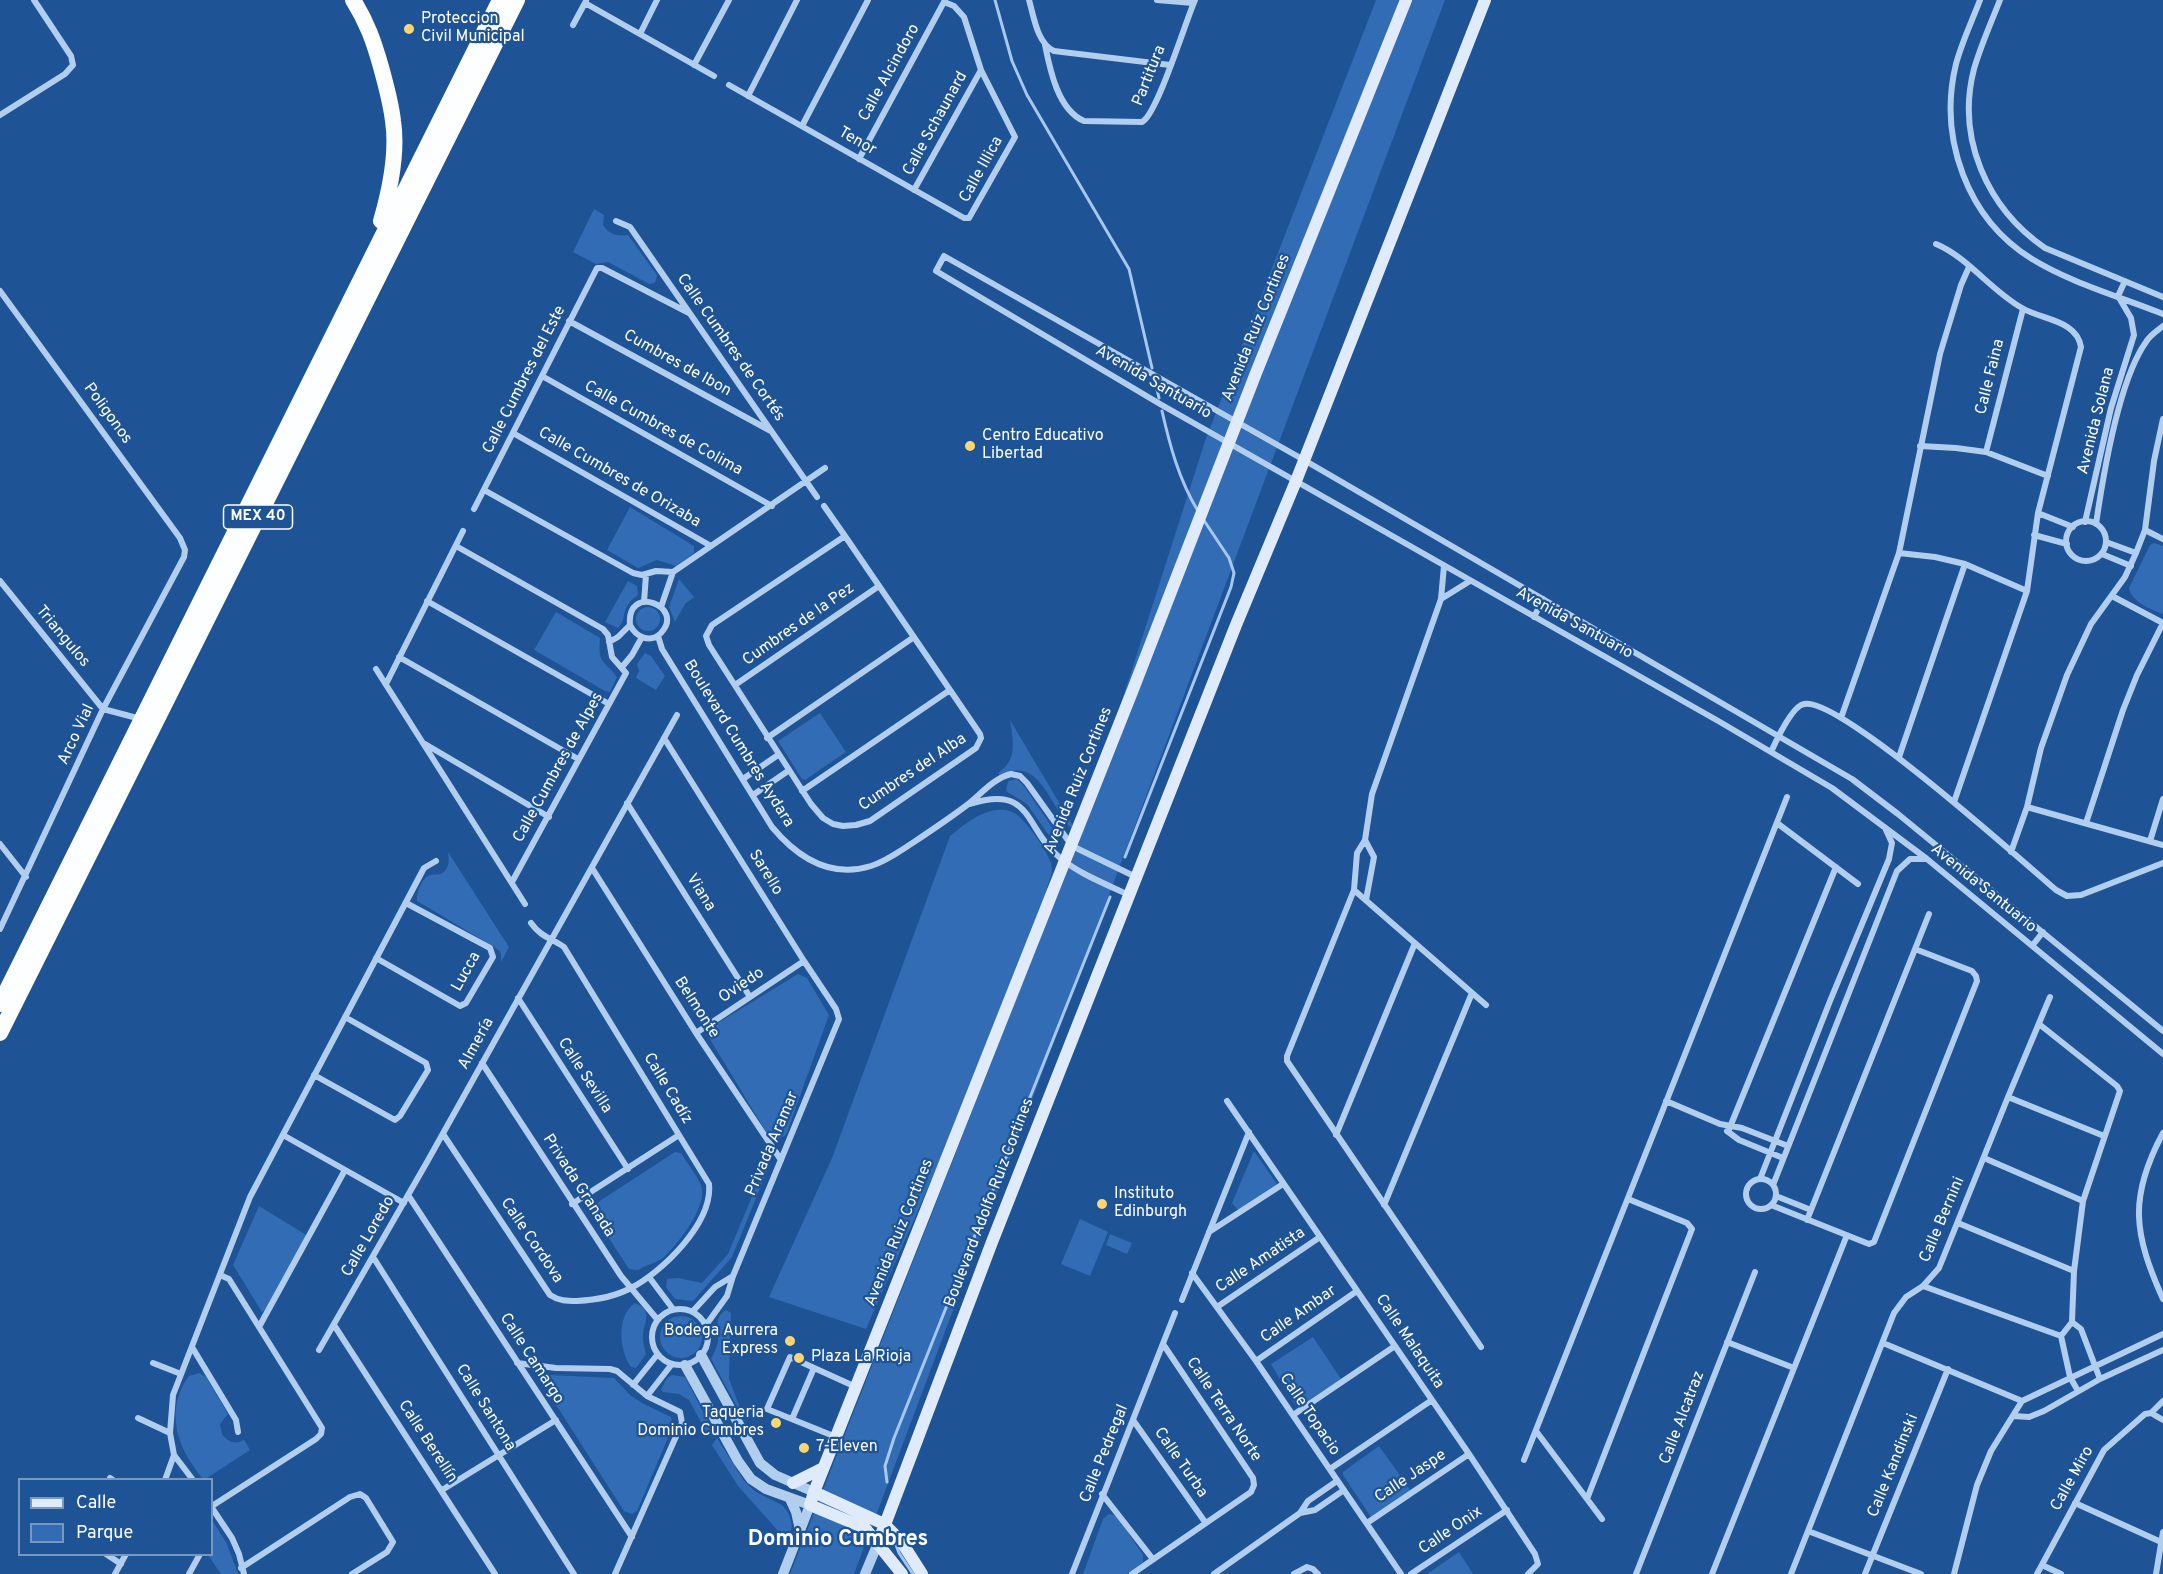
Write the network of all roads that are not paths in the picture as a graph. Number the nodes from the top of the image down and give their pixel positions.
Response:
1 (34, 0) edge
2 (352, 0) edge
3 (500, 0) edge
4 (517, 0) edge
5 (657, 0) edge
6 (729, 0) edge
7 (798, 0) edge
8 (868, 0) edge
9 (1029, 0) edge
10 (1156, 0) edge
11 (1406, 0) edge
12 (1485, 0) edge
13 (1980, 0) edge
14 (2000, 0) edge
15 (945, 1) edge
16 (1194, 1) edge
17 (586, 2) edge
18 (573, 25) dead end
19 (639, 34) junction
20 (1045, 45) junction
21 (694, 65) junction
22 (1170, 65) junction
23 (981, 70) junction
24 (714, 76) dead end
25 (729, 85) dead end
26 (748, 96) junction
27 (0, 115) edge
28 (802, 126) junction
29 (859, 159) junction
30 (914, 190) junction
31 (972, 217) joint
32 (616, 221) dead end
33 (1936, 244) dead end
34 (371, 257) junction
35 (1969, 267) junction
36 (2125, 281) junction
37 (0, 291) edge
38 (2118, 296) junction
39 (2163, 297) edge
40 (2023, 309) junction
41 (689, 313) junction
42 (2163, 314) edge
43 (569, 321) junction
44 (2163, 326) edge
45 (542, 376) junction
46 (2163, 419) edge
47 (1237, 423) junction
48 (771, 431) junction
49 (513, 433) junction
50 (1230, 443) junction
51 (1920, 446) junction
52 (1986, 452) junction
53 (1304, 460) junction
54 (825, 468) dead end
55 (2048, 476) junction
56 (1296, 481) junction
57 (807, 482) junction
58 (484, 490) junction
59 (817, 497) dead end
60 (772, 506) junction
61 (824, 506) dead end
62 (474, 509) dead end
63 (2038, 513) junction
64 (2085, 522) junction
65 (2096, 524) junction
66 (2073, 527) junction
67 (2145, 530) junction
68 (463, 531) dead end
69 (2034, 535) junction
70 (845, 536) junction
71 (2163, 539) edge
72 (2106, 542) junction
73 (2067, 544) junction
74 (456, 546) junction
75 (711, 546) junction
76 (1899, 553) junction
77 (2136, 553) junction
78 (2102, 554) junction
79 (184, 557) joint
80 (1965, 564) junction
81 (1443, 566) junction
82 (2131, 566) junction
83 (673, 572) junction
84 (646, 575) junction
85 (0, 581) edge
86 (1470, 581) junction
87 (879, 586) junction
88 (2027, 591) junction
89 (2112, 596) junction
90 (1543, 598) junction
91 (1440, 599) junction
92 (427, 602) junction
93 (644, 602) junction
94 (661, 607) junction
95 (1534, 617) junction
96 (2163, 623) edge
97 (630, 625) junction
98 (658, 636) junction
99 (642, 638) junction
100 (914, 638) junction
101 (609, 642) junction
102 (399, 657) junction
103 (622, 667) junction
104 (376, 669) dead end
105 (386, 684) junction
106 (735, 685) junction
107 (950, 690) junction
108 (609, 705) junction
109 (104, 709) junction
110 (677, 715) dead end
111 (1841, 718) junction
112 (142, 719) junction
113 (1779, 735) junction
114 (664, 738) junction
115 (767, 738) junction
116 (424, 744) junction
117 (1771, 752) junction
118 (778, 756) junction
119 (1899, 757) junction
120 (578, 759) junction
121 (788, 771) junction
122 (743, 779) junction
123 (802, 791) junction
124 (753, 795) junction
125 (1787, 797) dead end
126 (2163, 799) edge
127 (1954, 802) junction
128 (627, 803) junction
129 (967, 805) junction
130 (2026, 807) junction
131 (549, 817) junction
132 (1777, 823) junction
133 (2086, 823) junction
134 (1884, 827) junction
135 (1365, 840) junction
136 (2150, 841) junction
137 (0, 843) edge
138 (2163, 845) edge
139 (1072, 846) junction
140 (2011, 852) junction
141 (1927, 859) junction
142 (436, 861) dead end
143 (1065, 862) junction
144 (2163, 863) edge
145 (1836, 867) junction
146 (591, 868) junction
147 (26, 877) junction
148 (1136, 877) junction
149 (512, 882) junction
150 (1858, 884) dead end
151 (1354, 890) junction
152 (1129, 895) junction
153 (1366, 900) junction
154 (406, 903) junction
155 (525, 904) dead end
156 (1929, 914) dead end
157 (531, 923) dead end
158 (0, 929) edge
159 (2043, 932) junction
160 (551, 939) junction
161 (1415, 943) junction
162 (2032, 946) junction
163 (1915, 949) junction
164 (376, 958) junction
165 (804, 961) junction
166 (1472, 993) junction
167 (750, 997) junction
168 (2050, 997) dead end
169 (518, 998) junction
170 (0, 1004) edge
171 (1485, 1005) dead end
172 (345, 1017) junction
173 (838, 1023) joint
174 (2039, 1024) junction
175 (2163, 1030) edge
176 (696, 1033) junction
177 (0, 1034) edge
178 (2163, 1054) edge
179 (482, 1063) junction
180 (314, 1075) junction
181 (2008, 1097) junction
182 (1227, 1101) dead end
183 (1666, 1101) junction
184 (1720, 1125) junction
185 (1730, 1125) junction
186 (1249, 1132) junction
187 (1728, 1132) junction
188 (2163, 1133) edge
189 (443, 1134) junction
190 (283, 1135) junction
191 (679, 1135) junction
192 (1336, 1135) junction
193 (2104, 1136) junction
194 (1775, 1141) junction
195 (1788, 1146) junction
196 (1770, 1154) junction
197 (1783, 1158) junction
198 (1984, 1158) junction
199 (781, 1160) junction
200 (427, 1162) joint
201 (628, 1169) junction
202 (345, 1170) junction
203 (1760, 1179) junction
204 (1283, 1184) junction
205 (1773, 1185) junction
206 (408, 1196) junction
207 (1776, 1196) junction
208 (1628, 1199) junction
209 (2083, 1201) junction
210 (404, 1203) junction
211 (572, 1204) junction
212 (1384, 1205) junction
213 (1771, 1205) junction
214 (1811, 1210) junction
215 (1807, 1220) junction
216 (1958, 1223) junction
217 (1209, 1232) junction
218 (1847, 1235) junction
219 (1320, 1237) junction
220 (373, 1257) junction
221 (2074, 1271) junction
222 (1755, 1272) dead end
223 (1192, 1273) junction
224 (220, 1275) junction
225 (733, 1276) junction
226 (648, 1277) junction
227 (1923, 1286) junction
228 (630, 1289) junction
229 (1357, 1291) junction
230 (2163, 1299) edge
231 (1182, 1300) dead end
232 (1217, 1307) junction
233 (673, 1309) junction
234 (693, 1311) junction
235 (1175, 1313) dead end
236 (657, 1319) junction
237 (2072, 1322) junction
238 (334, 1325) junction
239 (706, 1325) junction
240 (259, 1327) junction
241 (2163, 1334) edge
242 (2061, 1336) junction
243 (1727, 1342) junction
244 (1883, 1343) junction
245 (1163, 1344) junction
246 (1395, 1346) junction
247 (192, 1347) junction
248 (1481, 1347) dead end
249 (319, 1350) dead end
250 (2163, 1350) edge
251 (657, 1354) junction
252 (701, 1356) junction
253 (1256, 1361) junction
254 (153, 1363) dead end
255 (517, 1363) junction
256 (672, 1364) junction
257 (685, 1365) junction
258 (2094, 1366) junction
259 (814, 1368) junction
260 (1794, 1368) junction
261 (1948, 1369) junction
262 (181, 1374) junction
263 (2070, 1377) junction
264 (2100, 1379) junction
265 (633, 1385) junction
266 (856, 1387) junction
267 (2078, 1391) junction
268 (647, 1396) junction
269 (724, 1399) junction
270 (1432, 1400) junction
271 (2022, 1401) junction
272 (2163, 1401) edge
273 (709, 1408) junction
274 (2151, 1413) junction
275 (1293, 1415) junction
276 (2014, 1416) junction
277 (138, 1418) dead end
278 (792, 1419) junction
279 (556, 1420) junction
280 (1133, 1420) junction
281 (2163, 1420) edge
282 (1536, 1431) junction
283 (238, 1432) dead end
284 (170, 1433) junction
285 (836, 1437) junction
286 (748, 1443) junction
287 (733, 1451) junction
288 (1469, 1454) junction
289 (174, 1455) junction
290 (499, 1456) junction
291 (1524, 1460) dead end
292 (823, 1468) junction
293 (1330, 1469) junction
294 (165, 1478) edge
295 (192, 1478) edge
296 (1337, 1480) junction
297 (788, 1481) junction
298 (442, 1490) junction
299 (1344, 1490) junction
300 (814, 1492) junction
301 (777, 1494) junction
302 (1102, 1494) junction
303 (790, 1498) junction
304 (1587, 1499) junction
305 (2075, 1503) junction
306 (213, 1506) edge
307 (810, 1506) junction
308 (213, 1509) edge
309 (1507, 1510) junction
310 (1300, 1513) junction
311 (1602, 1519) dead end
312 (1205, 1522) junction
313 (1367, 1523) junction
314 (884, 1524) junction
315 (800, 1531) junction
316 (1808, 1531) junction
317 (2163, 1532) edge
318 (632, 1537) junction
319 (2161, 1542) junction
320 (878, 1543) junction
321 (1873, 1555) junction
322 (109, 1556) edge
323 (125, 1556) edge
324 (199, 1556) edge
325 (1152, 1558) junction
326 (120, 1564) junction
327 (2042, 1565) junction
328 (243, 1571) edge
329 (1531, 1572) edge
330 (115, 1574) edge
331 (189, 1574) edge
332 (352, 1574) edge
333 (495, 1574) edge
334 (574, 1574) edge
335 (615, 1574) edge
336 (783, 1574) edge
337 (865, 1574) edge
338 (902, 1574) edge
339 (922, 1574) edge
340 (1072, 1574) edge
341 (1132, 1574) edge
342 (1214, 1574) edge
343 (1294, 1574) edge
344 (1318, 1574) edge
345 (1401, 1574) edge
346 (1411, 1574) edge
347 (1636, 1574) edge
348 (1712, 1574) edge
349 (1791, 1574) edge
350 (1865, 1574) edge
351 (1921, 1574) edge
352 (1954, 1574) edge
353 (2037, 1574) edge
354 (2061, 1574) edge
355 (2156, 1574) edge

1 - 27 street
2 - 34 highway
3 - 34 highway, MEX 40
4 - 177 highway, MEX 40
5 - 19 street
6 - 21 street
7 - 26 street
8 - 28 street
9 - 20 street
10 - 16 street
11 - 47 main road, Avenida Ruiz Cortines
12 - 53 main road
13 - 38 street
14 - 36 street
15 - 23 street
15 - 29 street, Calle Alcindoro
16 - 22 street, Partitura
17 - 18 street
17 - 19 street
19 - 21 street
20 - 22 street
20 - 22 street, Partitura
21 - 24 street
23 - 30 street, Calle Schaunard
23 - 31 street, Calle Illica
25 - 26 street, Tenor
26 - 28 street, Tenor
28 - 29 street, Tenor
29 - 30 street, Tenor
30 - 31 street, Tenor
32 - 41 street, Calle Cumbres de Cortés
33 - 35 street
34 - 112 highway, MEX 40
35 - 40 street
35 - 51 street
36 - 38 street
36 - 39 street
37 - 79 street, Poligonos
38 - 42 street
38 - 64 street, Avenida Solana
40 - 52 street, Calle Faina
40 - 55 street
41 - 43 street, Calle Cumbres del Este
41 - 48 street, Calle Cumbres de Cortés
43 - 45 street, Calle Cumbres del Este
43 - 48 street, Cumbres de Ibon
44 - 65 street, Avenida Solana
45 - 49 street, Calle Cumbres del Este
45 - 60 street, Calle Cumbres de Colima
46 - 67 street
47 - 50 main road, Avenida Ruiz Cortines
47 - 50 street, Avenida Santuario
47 - 53 street, Avenida Santuario
48 - 57 street, Calle Cumbres de Cortés
49 - 58 street, Calle Cumbres del Este
49 - 75 street, Calle Cumbres de Orizaba
50 - 56 street, Avenida Santuario
50 - 139 main road, Avenida Ruiz Cortines
51 - 52 street
51 - 76 street
52 - 55 street
53 - 56 main road
53 - 90 street, Avenida Santuario
54 - 57 street
55 - 63 street
56 - 81 street, Avenida Santuario
56 - 148 main road
57 - 59 street, Calle Cumbres de Cortés
57 - 60 street
58 - 62 street, Calle Cumbres del Este
58 - 84 street
60 - 75 street
61 - 70 street, Cumbres del Alba
63 - 66 street
63 - 69 street
64 - 65 street
64 - 66 street
65 - 72 street
66 - 73 street
67 - 71 street
67 - 77 street
68 - 74 street
69 - 73 street
69 - 88 street
70 - 87 street, Cumbres del Alba
70 - 106 street, Cumbres del Alba
72 - 77 street
72 - 78 street
73 - 78 street
74 - 92 street
74 - 101 street
75 - 83 street
76 - 80 street
76 - 111 street
77 - 82 street
78 - 82 street
79 - 109 street, Arco Vial
80 - 88 street
80 - 119 street
81 - 86 street, Avenida Santuario
81 - 91 street
82 - 89 street
83 - 84 street
83 - 94 street
84 - 93 street
85 - 109 street, Triangulos
86 - 91 street
86 - 95 street, Avenida Santuario
87 - 100 street, Cumbres del Alba
87 - 106 street, Cumbres de la Pez
88 - 127 street
89 - 96 street
89 - 130 street
90 - 95 street
90 - 113 street, Avenida Santuario
91 - 135 street
92 - 102 street
92 - 108 street
93 - 94 street
93 - 97 street
94 - 98 street
95 - 117 street, Avenida Santuario
96 - 133 street
97 - 99 street
97 - 101 street
98 - 99 street
98 - 122 street, Boulevard Cumbres Aydara
99 - 103 street
100 - 107 street, Cumbres del Alba
100 - 115 street
101 - 103 street
102 - 105 street
102 - 120 street
103 - 108 street, Calle Cumbres de Alpes
104 - 105 street
105 - 116 street
106 - 115 street, Cumbres del Alba
107 - 123 street
107 - 123 street, Cumbres del Alba
108 - 120 street, Calle Cumbres de Alpes
109 - 112 street
109 - 147 street, Arco Vial
110 - 114 street
111 - 113 street
111 - 119 street
112 - 170 highway, MEX 40
113 - 117 street
113 - 159 street, Avenida Santuario
114 - 128 street
114 - 165 street, Sarello
115 - 118 street, Cumbres del Alba
116 - 131 street
116 - 149 street
117 - 134 street, Avenida Santuario
118 - 121 street, Cumbres del Alba
118 - 122 street
119 - 127 street
120 - 131 street, Calle Cumbres de Alpes
121 - 123 street, Cumbres del Alba
121 - 124 street
122 - 124 street, Boulevard Cumbres Aydara
124 - 129 street, Boulevard Cumbres Aydara
125 - 132 street
126 - 136 street
127 - 140 street
128 - 146 street
128 - 167 street, Viana
129 - 139 street, Boulevard Cumbres Aydara
129 - 143 street
130 - 133 street
130 - 140 street
131 - 149 street, Calle Cumbres de Alpes
132 - 145 street
132 - 183 street
133 - 136 street
134 - 141 street, Avenida Santuario
134 - 194 street
135 - 151 street
135 - 153 street
136 - 138 street
137 - 147 street
139 - 143 main road, Avenida Ruiz Cortines
139 - 148 street
140 - 144 street
141 - 162 street, Avenida Santuario
141 - 195 street
142 - 154 street
143 - 152 street
143 - 266 main road, Avenida Ruiz Cortines
145 - 150 street
145 - 185 street
146 - 160 street
146 - 176 street, Belmonte
147 - 158 street, Arco Vial
148 - 152 main road
149 - 155 street
151 - 153 street
151 - 192 street
152 - 314 main road, Boulevard Adolfo Ruiz Cortines
153 - 161 street
154 - 164 street
154 - 164 street, Lucca
156 - 163 street
157 - 160 street, Calle Cadíz
159 - 162 street
159 - 175 street, Avenida Santuario
160 - 169 street, Almería
160 - 191 street, Calle Cadíz
161 - 166 street
161 - 192 street
162 - 178 street, Avenida Santuario
163 - 214 street
163 - 218 street
164 - 172 street
165 - 167 street, Oviedo
165 - 173 street, Sarello
166 - 171 street
166 - 212 street
167 - 176 street, Oviedo
168 - 174 street, Calle Bernini
169 - 179 street, Almería
169 - 201 street, Calle Sevilla
172 - 180 street
172 - 180 street
173 - 199 street, Privada Aramar
174 - 181 street, Calle Bernini
174 - 193 street
176 - 199 street, Belmonte
179 - 189 street, Almería
179 - 211 street, Privada Granada
180 - 190 street
181 - 193 street
181 - 198 street, Calle Bernini
182 - 186 street, Calle Malaquita
183 - 184 street
183 - 208 street
184 - 185 street
184 - 187 street
185 - 187 street
185 - 194 street
186 - 204 street, Calle Malaquita
186 - 217 street
187 - 196 street
188 - 230 street
189 - 200 street, Almería
189 - 228 street, Calle Cordova
190 - 202 street
190 - 224 street
191 - 201 street
191 - 226 street, Calle Cadíz
192 - 212 street
193 - 209 street
194 - 195 street
194 - 196 street
195 - 197 street
196 - 197 street
196 - 203 street
197 - 205 street
198 - 209 street
198 - 216 street, Calle Bernini
199 - 225 street, Privada Aramar
200 - 206 street, Calle Loredo
201 - 211 street
202 - 210 street
202 - 240 street
203 - 205 street
203 - 213 street
204 - 217 street
204 - 219 street, Calle Malaquita
205 - 207 street
206 - 210 street, Calle Loredo
206 - 255 street, Calle Camargo
207 - 213 street
207 - 214 street
208 - 282 street
208 - 304 street
209 - 221 street
210 - 220 street, Calle Loredo
211 - 228 street, Privada Granada
212 - 248 street
213 - 215 street
214 - 215 street
215 - 218 street
216 - 221 street
216 - 227 street, Calle Bernini
217 - 223 street
218 - 260 street
219 - 229 street, Calle Malaquita
219 - 232 street, Calle Amatista
220 - 238 street, Calle Loredo
220 - 290 street, Calle Santona
221 - 237 street
222 - 243 street, Calle Alcatraz
223 - 231 street
223 - 232 street, Calle Topacio
224 - 240 street
224 - 247 street
225 - 234 street
225 - 239 street, Privada Aramar
226 - 228 street, Calle Cadíz
226 - 233 street
227 - 242 street
227 - 244 street, Calle Bernini
228 - 236 street, Privada Granada
229 - 246 street, Calle Malaquita
229 - 253 street, Calle Ambar
232 - 253 street, Calle Topacio
233 - 234 street
233 - 236 street
234 - 239 street
235 - 245 street, Calle Pedregal
236 - 251 street
237 - 242 street
237 - 258 street
238 - 249 street, Calle Loredo
238 - 298 street, Calle Berellín
239 - 252 street
240 - 306 street
241 - 258 street
242 - 263 street
243 - 260 street
243 - 347 street, Calle Alcatraz
244 - 261 street
244 - 316 street, Calle Bernini
245 - 280 street, Calle Pedregal
245 - 312 street, Calle Terra Norte
246 - 270 street, Calle Malaquita
246 - 275 street
247 - 262 street
247 - 283 street
250 - 264 street
251 - 256 street
251 - 265 street
252 - 257 street
252 - 269 street
253 - 275 street, Calle Topacio
254 - 262 street
255 - 265 street
255 - 279 street, Calle Camargo
256 - 257 street
256 - 268 street
257 - 273 street
258 - 263 street
258 - 264 street
259 - 266 street
259 - 278 street
259 - 278 street
260 - 348 street
261 - 271 street
261 - 321 street, Calle Kandinski
262 - 284 street
263 - 267 street
263 - 271 street
264 - 267 street
265 - 268 street
266 - 285 main road, Avenida Ruiz Cortines
267 - 276 street
268 - 318 street
269 - 273 street
269 - 286 street
270 - 288 street, Calle Malaquita
270 - 293 street
271 - 276 street
272 - 274 street, Calle Miro
273 - 287 street
274 - 281 street
274 - 305 street, Calle Miro
275 - 293 street, Calle Topacio
276 - 352 street
277 - 284 street
278 - 285 street
279 - 290 street
279 - 318 street, Calle Camargo
280 - 302 street, Calle Pedregal
280 - 312 street, Calle Turba
282 - 291 street
282 - 304 street
284 - 289 street
285 - 292 main road, Avenida Ruiz Cortines
286 - 287 street
286 - 297 street
287 - 301 street
288 - 309 street, Calle Malaquita
288 - 313 street, Calle Jaspe
289 - 294 street
289 - 295 street
290 - 298 street
290 - 334 street, Calle Santona
292 - 297 main road
292 - 300 main road, Avenida Ruiz Cortines
293 - 296 street, Calle Topacio
296 - 299 street, Calle Topacio
296 - 310 street
297 - 300 street
297 - 301 street
298 - 333 street, Calle Berellín
299 - 310 street
299 - 313 street, Calle Topacio
300 - 307 main road, Avenida Ruiz Cortines
300 - 314 main road
301 - 303 street
302 - 325 street
302 - 340 street, Calle Pedregal
303 - 307 street
303 - 315 street
304 - 311 street
305 - 319 street
305 - 327 street, Calle Miro
307 - 315 street, Avenida Ruiz Cortines
307 - 320 main road
308 - 328 street
309 - 329 street, Calle Malaquita
309 - 346 street, Calle Onix
310 - 342 street
312 - 325 street, Calle Terra Norte
313 - 345 street, Calle Topacio
314 - 320 main road
314 - 339 main road
315 - 336 street, Avenida Ruiz Cortines
316 - 321 street
316 - 349 street, Calle Bernini
317 - 319 street
318 - 335 street
319 - 355 street
320 - 337 street
320 - 338 main road
321 - 350 street, Calle Kandinski
321 - 351 street
322 - 326 street
323 - 326 street
324 - 331 street
325 - 341 street, Calle Terra Norte
326 - 330 street
327 - 353 street, Calle Miro
327 - 354 street
328 - 332 street
343 - 344 street

